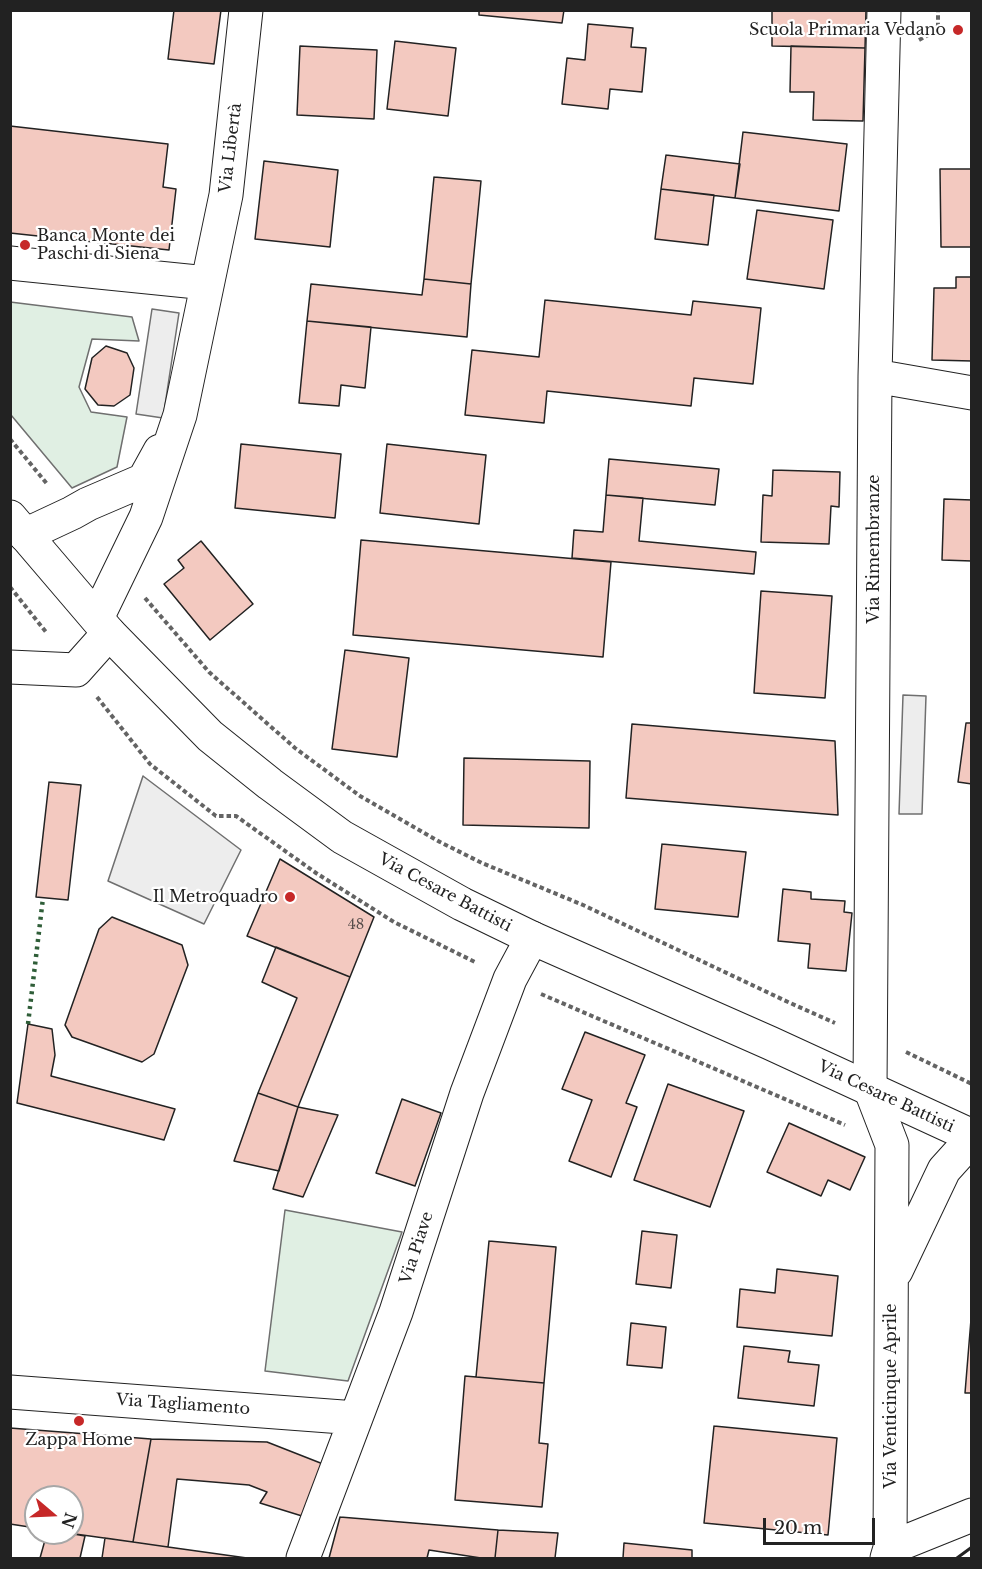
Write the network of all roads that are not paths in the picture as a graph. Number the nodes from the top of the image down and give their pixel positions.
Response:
1 (246, 10) edge
2 (884, 10) edge
3 (10, 263) edge
4 (207, 284) junction
5 (875, 376) junction
6 (972, 393) edge
7 (180, 415) junction
8 (18, 526) edge
9 (103, 625) junction
10 (10, 667) edge
11 (532, 938) junction
12 (870, 1088) junction
13 (972, 1138) edge
14 (892, 1280) junction
15 (10, 1392) edge
16 (356, 1418) junction
17 (972, 1515) edge
18 (889, 1553) edge
19 (303, 1558) edge

1 - 4 street, Via Libertà
2 - 5 street, Via Rimembranze
3 - 4 street
4 - 7 street, Via Libertà
5 - 6 street
5 - 12 street, Via Rimembranze
7 - 8 street, Via Libertà
7 - 9 street, Via Libertà
8 - 9 street, Via Cesare Battisti
9 - 10 street, Via Libertà
9 - 11 street, Via Cesare Battisti
11 - 12 street, Via Cesare Battisti
11 - 16 street, Via Piave
12 - 13 street, Via Cesare Battisti
12 - 14 street, Via Venticinque Aprile
13 - 14 street, Via Venticinque Aprile
14 - 18 street, Via Venticinque Aprile
15 - 16 street, Via Tagliamento
16 - 19 street, Via Piave
17 - 18 street

